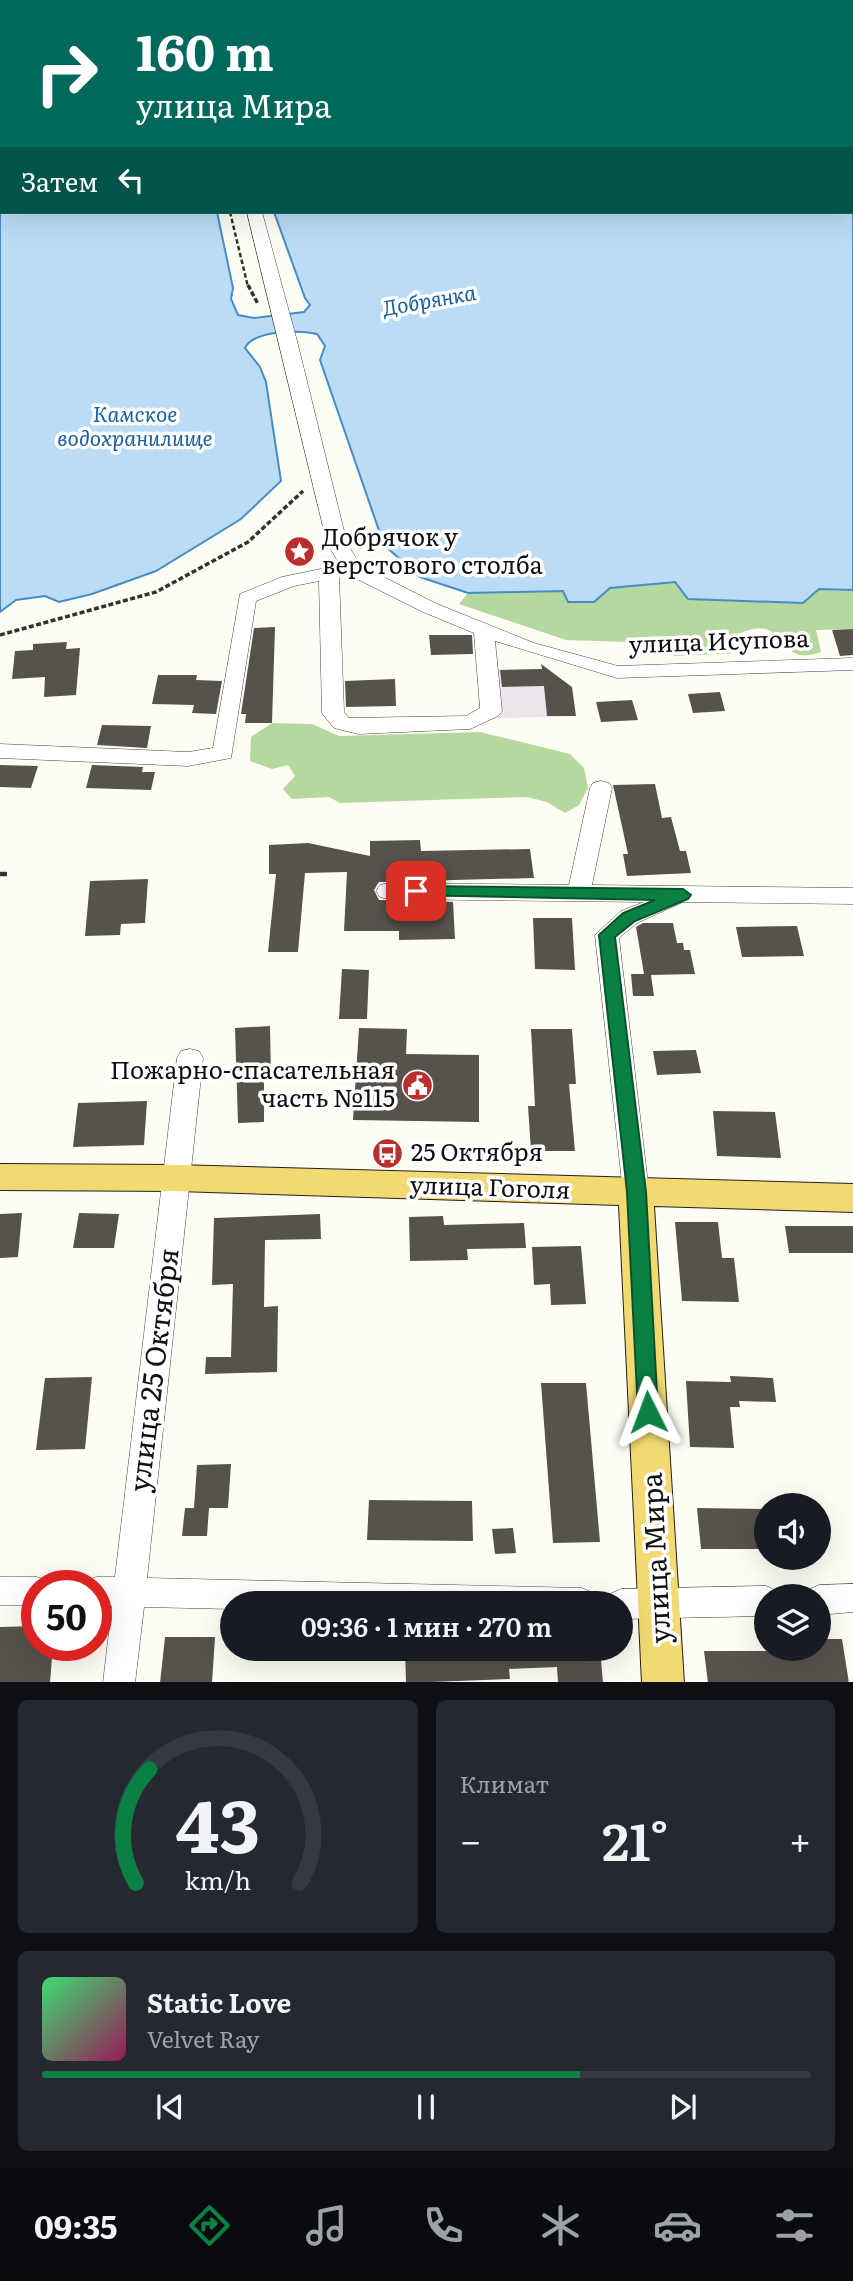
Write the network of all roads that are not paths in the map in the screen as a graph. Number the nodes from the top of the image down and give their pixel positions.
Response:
1 (255, 214) edge
2 (279, 306) joint
3 (352, 569) junction
4 (329, 572) junction
5 (484, 631) junction
6 (853, 664) edge
7 (0, 751) edge
8 (601, 788) dead end
9 (388, 891) dead end
10 (579, 894) junction
11 (683, 895) junction
12 (853, 896) edge
13 (190, 1058) dead end
14 (0, 1177) edge
15 (177, 1178) junction
16 (636, 1192) junction
17 (853, 1198) edge
18 (0, 1591) edge
19 (21, 1591) edge
20 (112, 1591) edge
21 (129, 1591) junction
22 (220, 1593) edge
23 (853, 1598) edge
24 (831, 1599) edge
25 (754, 1601) edge
26 (639, 1604) edge
27 (119, 1682) edge
28 (663, 1682) edge

1 - 2 street
2 - 3 street
3 - 4 street
3 - 5 street, улица Исупова
4 - 5 street
4 - 7 street
5 - 6 street, улица Исупова
8 - 10 street
9 - 10 street
10 - 11 street
11 - 12 street
11 - 16 street, улица Мира
13 - 15 street, улица 25 Октября
14 - 15 main road, улица Гоголя
15 - 16 main road, улица Гоголя
15 - 21 street, улица 25 Октября
16 - 17 main road, улица Гоголя
16 - 26 main road, улица Мира
18 - 19 street
20 - 21 street
21 - 22 street
21 - 27 street, улица 25 Октября
23 - 24 street
25 - 26 street
26 - 28 main road, улица Мира

